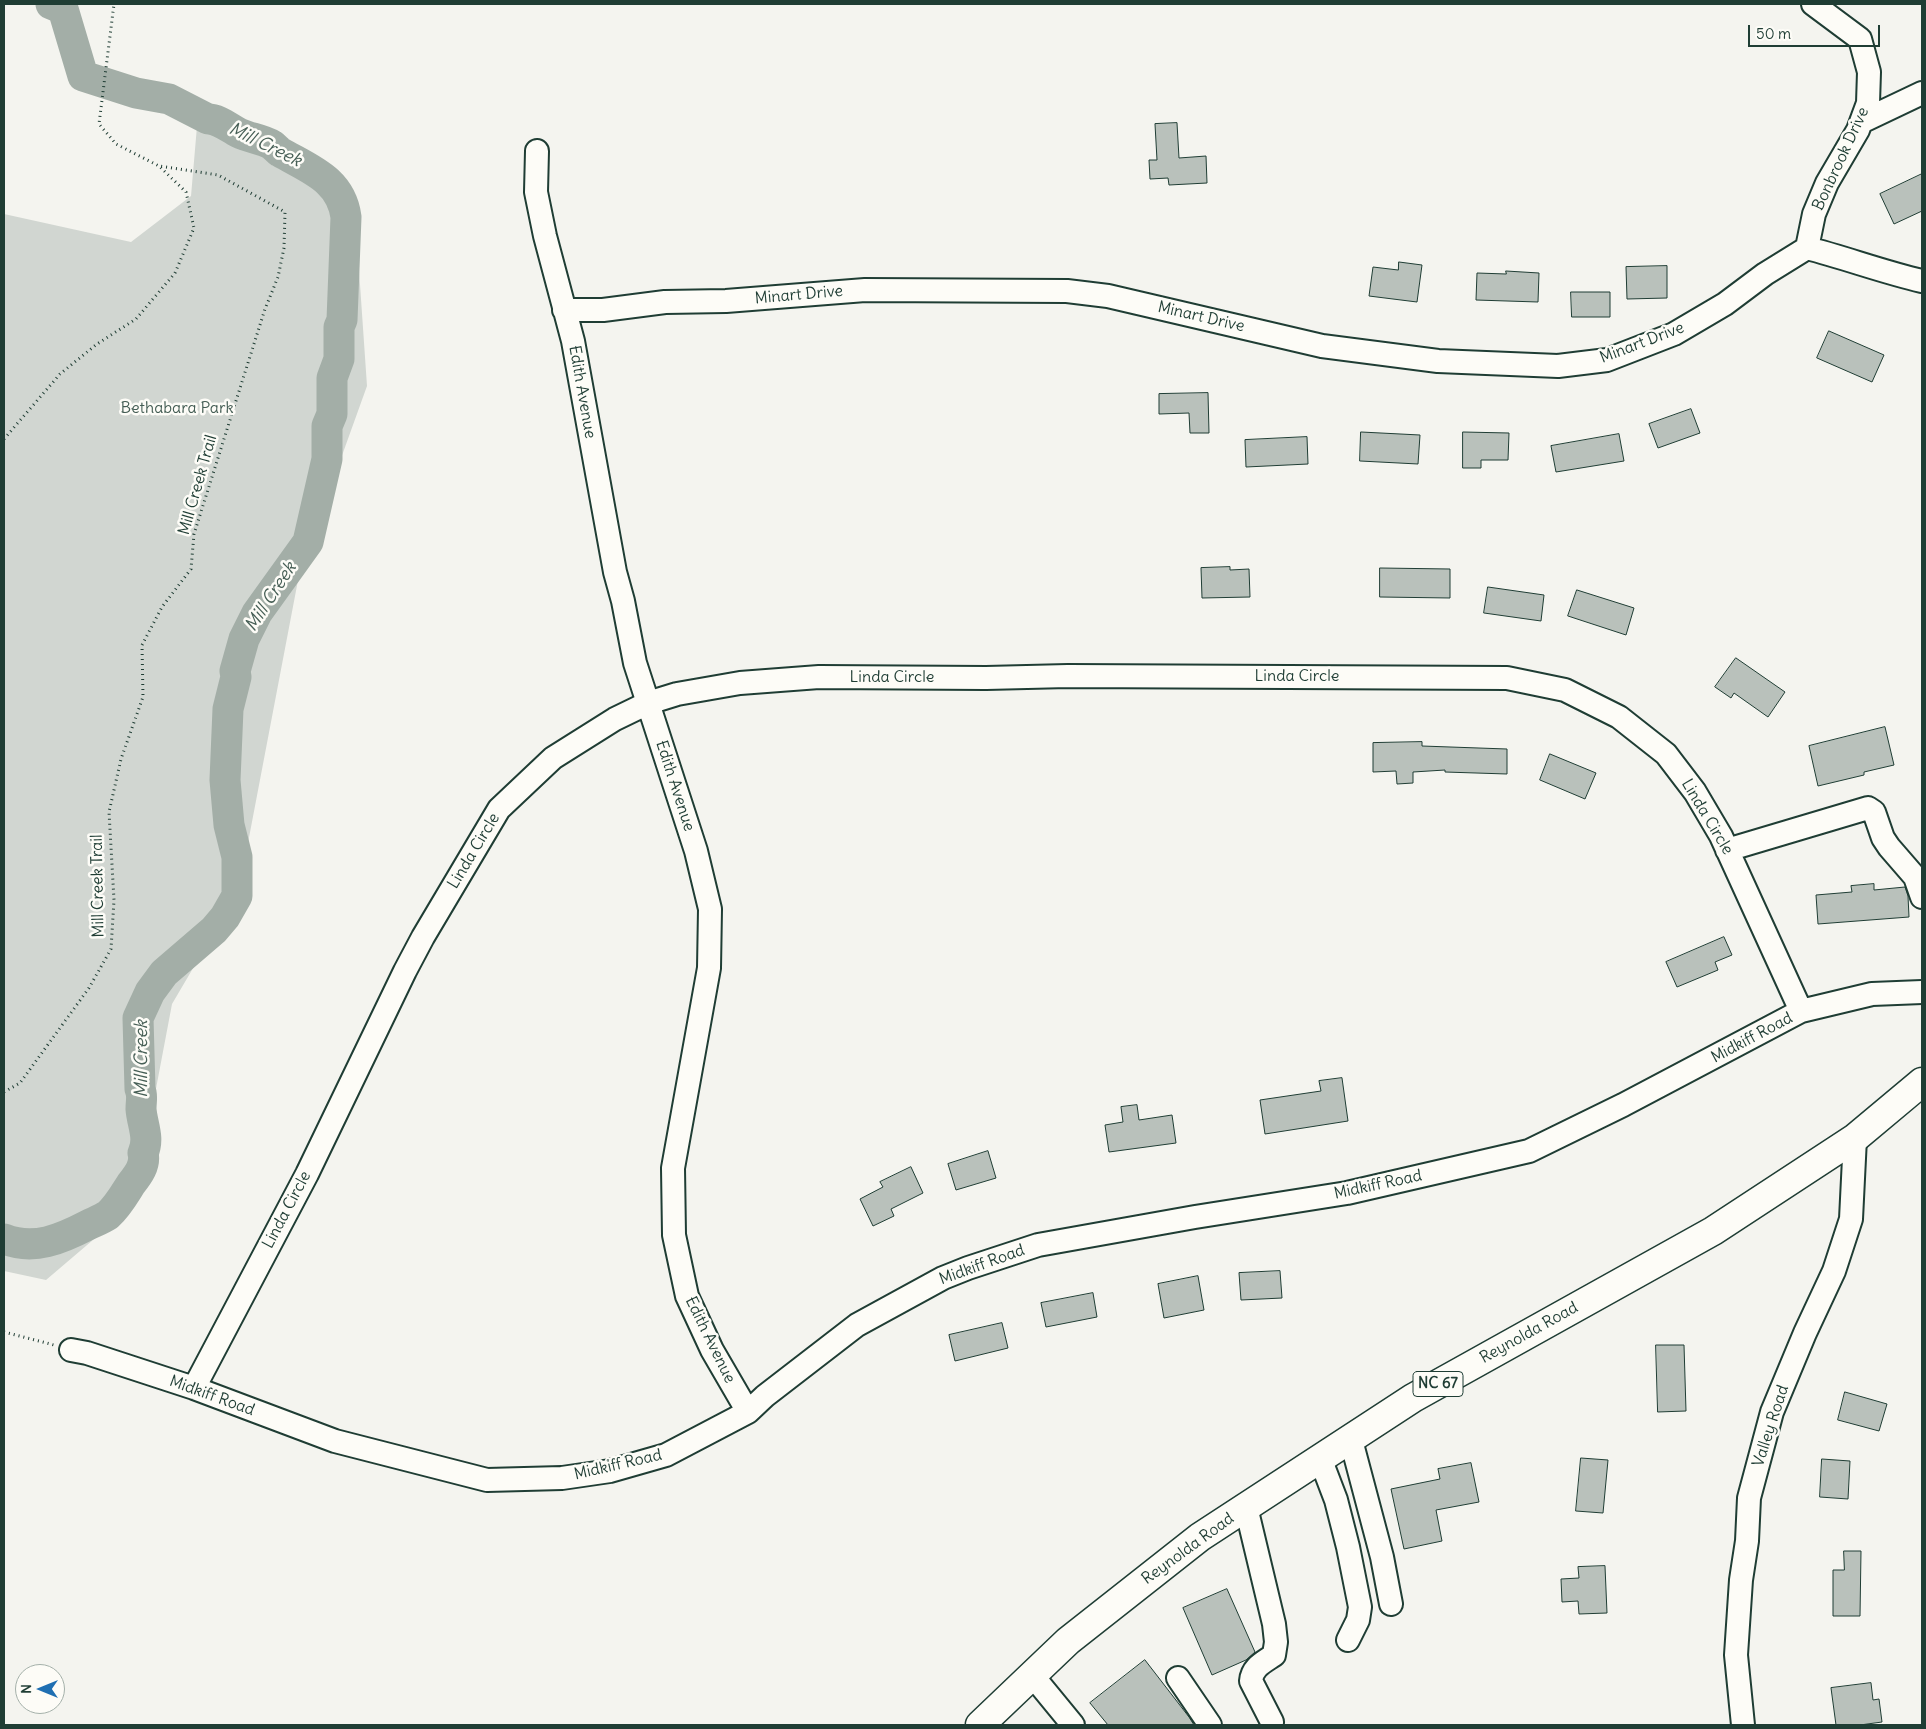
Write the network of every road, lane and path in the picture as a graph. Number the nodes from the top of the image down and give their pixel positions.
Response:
1 (114, 4) edge
2 (1813, 4) edge
3 (1922, 93) edge
4 (1861, 122) junction
5 (537, 151) dead end
6 (159, 166) junction
7 (1807, 248) junction
8 (1922, 281) edge
9 (564, 310) junction
10 (4, 439) edge
11 (648, 703) junction
12 (1727, 850) junction
13 (1922, 897) edge
14 (1922, 992) edge
15 (1801, 1012) junction
16 (1922, 1082) edge
17 (4, 1092) edge
18 (1855, 1138) junction
19 (4, 1332) edge
20 (71, 1350) joint
21 (194, 1388) junction
22 (748, 1412) junction
23 (1351, 1440) junction
24 (1320, 1458) junction
25 (1246, 1506) junction
26 (1391, 1604) dead end
27 (1348, 1640) dead end
28 (1032, 1675) junction
29 (1178, 1678) dead end
30 (1272, 1722) dead end
31 (980, 1725) edge
32 (1073, 1725) edge
33 (1210, 1725) edge
34 (1743, 1725) edge

1 - 6 path
2 - 4 street, Bonbrook Drive
3 - 4 street
4 - 7 street, Bonbrook Drive
5 - 9 street, Edith Avenue
6 - 10 path
6 - 17 path, Mill Creek Trail
7 - 8 street
7 - 9 street, Minart Drive
9 - 11 street, Edith Avenue
11 - 12 street, Linda Circle
11 - 21 street, Linda Circle
11 - 22 street, Edith Avenue
12 - 13 street
12 - 15 street, Linda Circle
14 - 15 street, Midkiff Road
15 - 22 street, Midkiff Road
16 - 18 main road, Reynolda Road / NC 67
18 - 23 main road, Reynolda Road / NC 67
18 - 34 street, Valley Road
19 - 20 path
20 - 21 street, Midkiff Road
21 - 22 street, Midkiff Road
23 - 24 main road, Reynolda Road / NC 67
23 - 26 street
24 - 25 main road, Reynolda Road / NC 67
24 - 27 street
25 - 28 main road, Reynolda Road / NC 67
25 - 30 street
28 - 31 main road, Reynolda Road / NC 67
28 - 32 street
29 - 33 street

